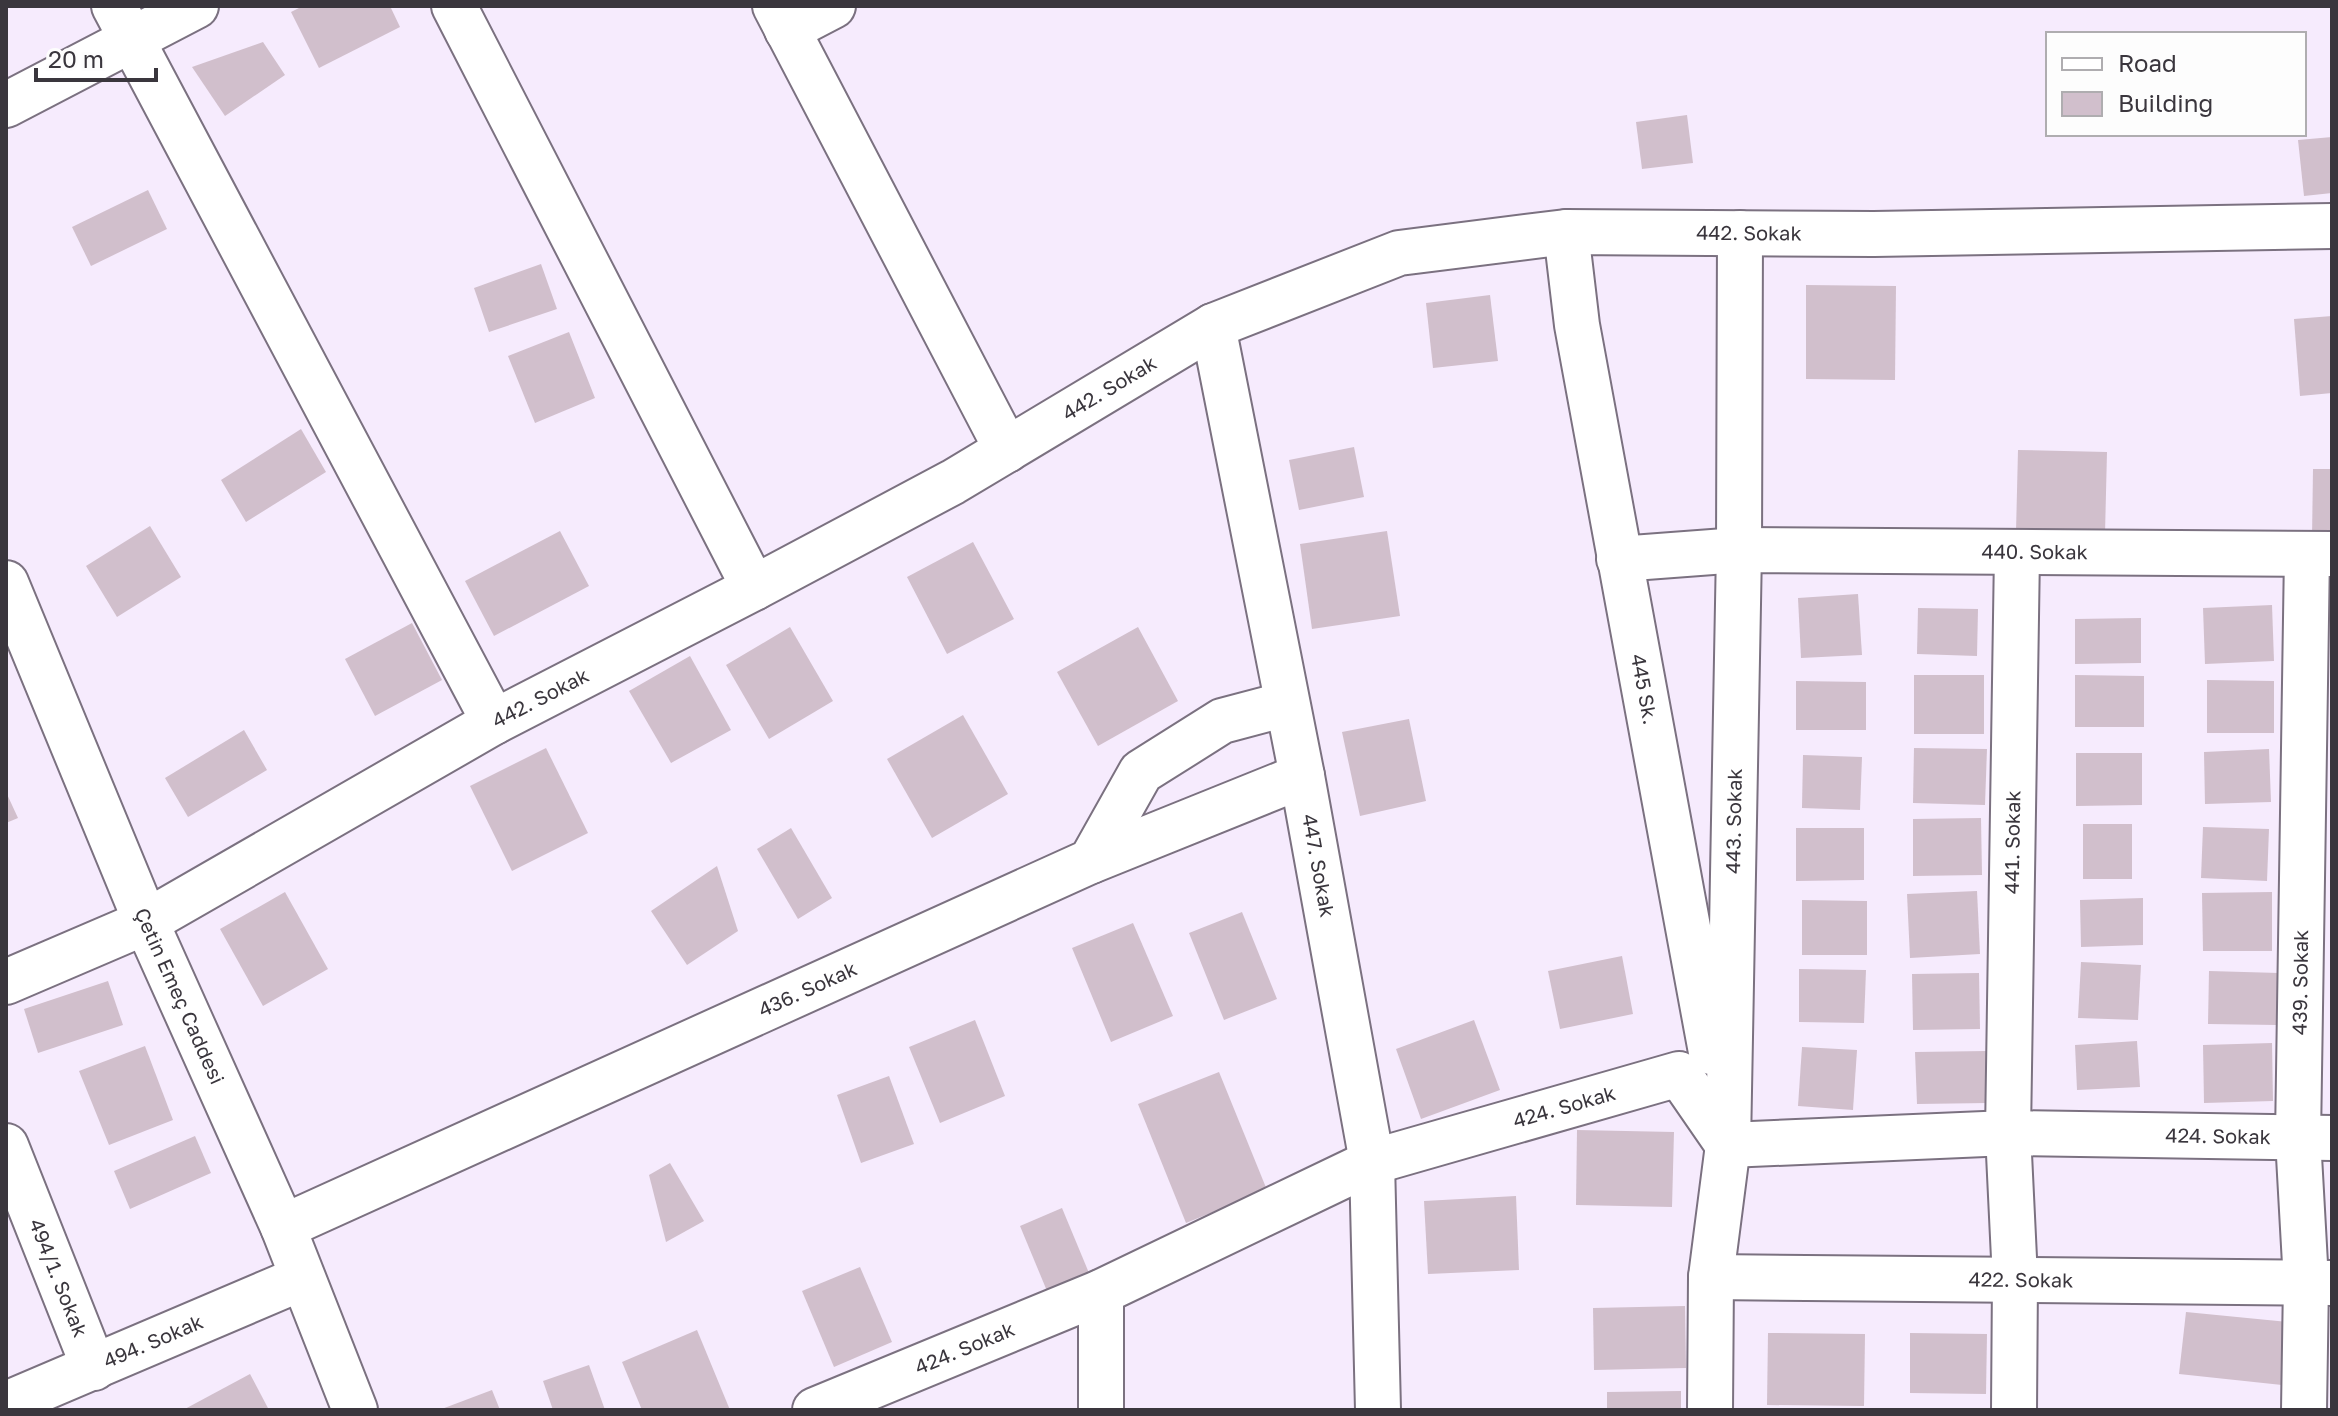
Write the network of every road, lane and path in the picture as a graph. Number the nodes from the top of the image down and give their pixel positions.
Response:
1 (196, 6) edge
2 (454, 6) edge
3 (833, 6) edge
4 (781, 18) edge
5 (123, 23) edge
6 (6, 105) edge
7 (2332, 226) edge
8 (1566, 232) junction
9 (1740, 233) junction
10 (1213, 326) junction
11 (1007, 450) junction
12 (1739, 550) junction
13 (2017, 553) junction
14 (2319, 554) edge
15 (1619, 559) junction
16 (6, 583) edge
17 (754, 588) junction
18 (1286, 704) junction
19 (494, 722) junction
20 (1302, 776) junction
21 (1091, 861) junction
22 (146, 922) junction
23 (6, 982) edge
24 (2008, 1133) junction
25 (2315, 1138) edge
26 (1728, 1145) junction
27 (6, 1146) edge
28 (1372, 1162) junction
29 (283, 1227) junction
30 (1711, 1277) junction
31 (302, 1278) junction
32 (2015, 1279) junction
33 (2319, 1282) edge
34 (1101, 1292) junction
35 (94, 1368) junction
36 (6, 1404) edge
37 (355, 1410) edge
38 (815, 1410) edge
39 (1101, 1410) edge
40 (1378, 1410) edge
41 (1710, 1410) edge
42 (2014, 1410) edge
43 (2304, 1410) edge

1 - 5 street
2 - 17 street
3 - 4 street
4 - 11 street
5 - 6 street
5 - 19 street
7 - 9 street, 442. Sokak
8 - 9 street, 442. Sokak
8 - 10 street, 442. Sokak
8 - 15 street, 445 Sk.
9 - 12 street, 443. Sokak
10 - 11 street, 442. Sokak
10 - 18 street, 447. Sokak
11 - 17 street, 442. Sokak
12 - 13 street, 440. Sokak
12 - 15 street, 440. Sokak
12 - 26 street, 443. Sokak
13 - 14 street, 440. Sokak
13 - 24 street, 441. Sokak
14 - 25 street, 439. Sokak
15 - 26 street, 445 Sk.
16 - 22 street, Çetin Emeç Caddesi
17 - 19 street, 442. Sokak
18 - 20 street, 447. Sokak
18 - 21 street
19 - 22 street, 442. Sokak
20 - 21 street, 436. Sokak
20 - 28 street, 447. Sokak
21 - 29 street, 436. Sokak
22 - 23 street, 442. Sokak
22 - 29 street, Çetin Emeç Caddesi
24 - 25 street, 424. Sokak
24 - 26 street, 424. Sokak
24 - 32 street, 441. Sokak
25 - 33 street, 439. Sokak
26 - 28 street, 424. Sokak
26 - 30 street, 443. Sokak
27 - 35 street, 494/1. Sokak
28 - 34 street, 424. Sokak
28 - 40 street, 447. Sokak
29 - 31 street, Çetin Emeç Caddesi
30 - 32 street, 422. Sokak
30 - 41 street, 443. Sokak
31 - 35 street, 494. Sokak
31 - 37 street, Çetin Emeç Caddesi
32 - 33 street, 422. Sokak
32 - 42 street
33 - 43 street, 439. Sokak
34 - 38 street, 424. Sokak
34 - 39 street
35 - 36 street, 494. Sokak

